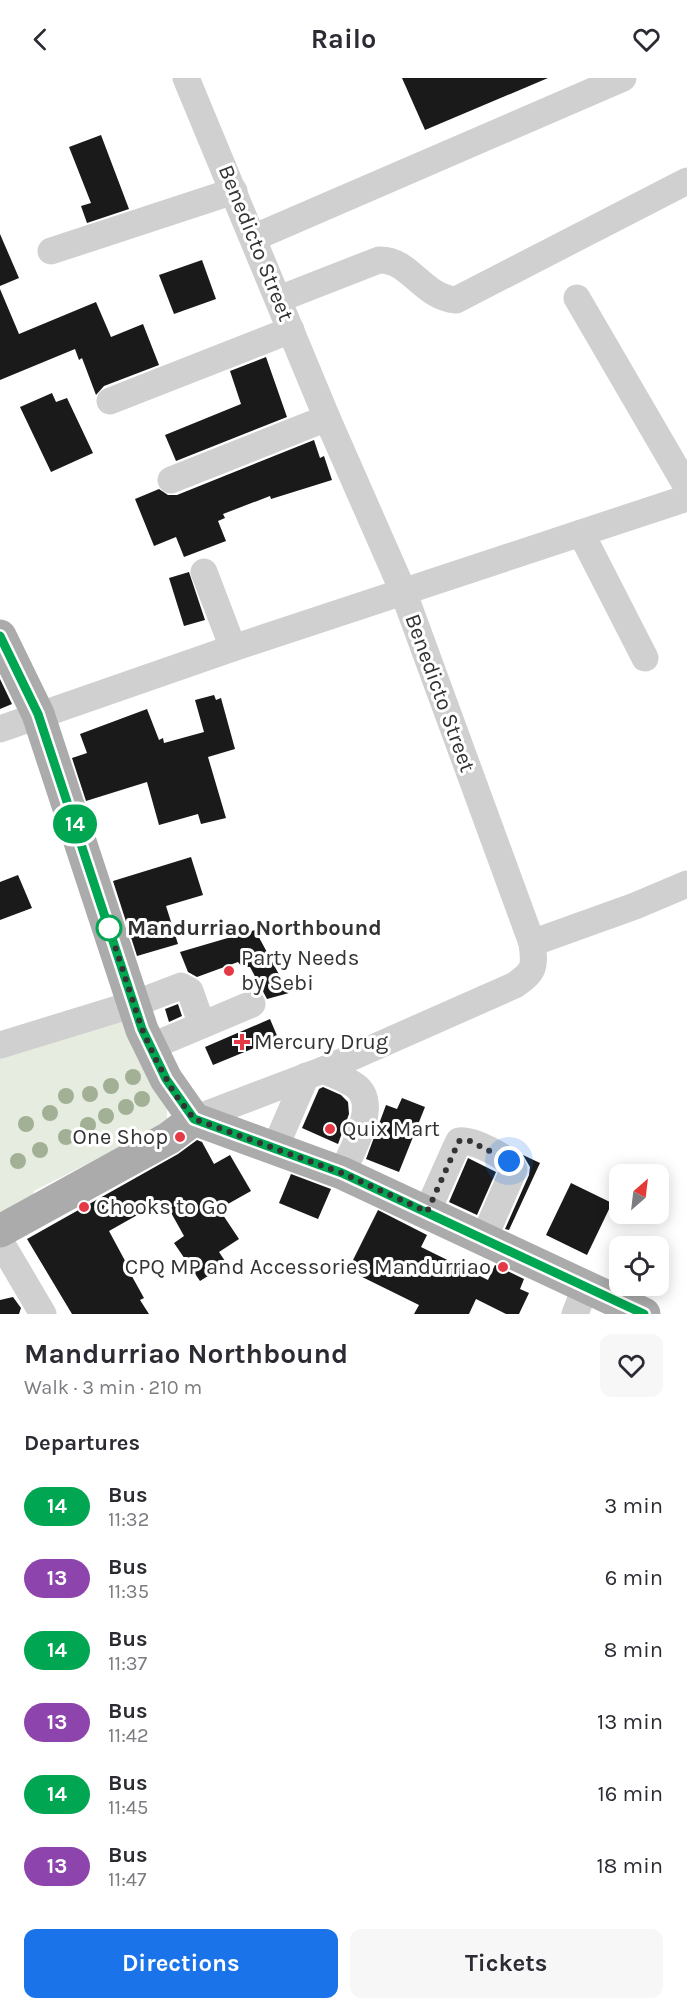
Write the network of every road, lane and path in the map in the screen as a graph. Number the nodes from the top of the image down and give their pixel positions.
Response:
1 (186, 78) edge
2 (623, 78) edge
3 (573, 89) edge
4 (687, 181) edge
5 (234, 191) junction
6 (250, 231) junction
7 (51, 251) dead end
8 (577, 298) dead end
9 (279, 299) junction
10 (291, 330) junction
11 (110, 401) dead end
12 (327, 418) junction
13 (171, 480) dead end
14 (687, 487) edge
15 (687, 498) edge
16 (581, 533) junction
17 (204, 572) dead end
18 (403, 591) junction
19 (0, 636) edge
20 (233, 648) junction
21 (645, 658) dead end
22 (38, 714) junction
23 (0, 729) edge
24 (687, 884) edge
25 (532, 943) junction
26 (134, 1004) junction
27 (252, 1004) dead end
28 (202, 1025) junction
29 (0, 1046) edge
30 (150, 1047) junction
31 (315, 1073) junction
32 (194, 1119) junction
33 (275, 1148) junction
34 (342, 1173) junction
35 (427, 1212) junction
36 (0, 1231) edge
37 (484, 1238) junction
38 (0, 1241) edge
39 (580, 1301) edge
40 (43, 1314) edge
41 (644, 1314) edge

1 - 5 street, Benedicto Street
2 - 3 street
3 - 6 street
4 - 9 street
5 - 6 street, Benedicto Street
5 - 7 street
6 - 9 street, Benedicto Street
8 - 14 street
9 - 10 street, Benedicto Street
10 - 11 street
10 - 12 street, Benedicto Street
12 - 13 street
12 - 18 street, Benedicto Street
15 - 16 street
16 - 18 street
16 - 21 street
17 - 20 street
18 - 20 street
18 - 25 street, Benedicto Street
19 - 22 main road
20 - 22 street
22 - 23 street
22 - 26 main road
24 - 25 street
25 - 31 street, Benedicto Street
26 - 28 street
26 - 29 street
26 - 30 main road
27 - 28 street
28 - 30 street
30 - 32 main road
31 - 32 street, Benedicto Street
31 - 33 street
31 - 34 street
32 - 33 main road
32 - 36 main road
33 - 34 main road
34 - 35 main road
35 - 37 main road
35 - 37 street
37 - 39 main road
38 - 40 street
39 - 41 main road

